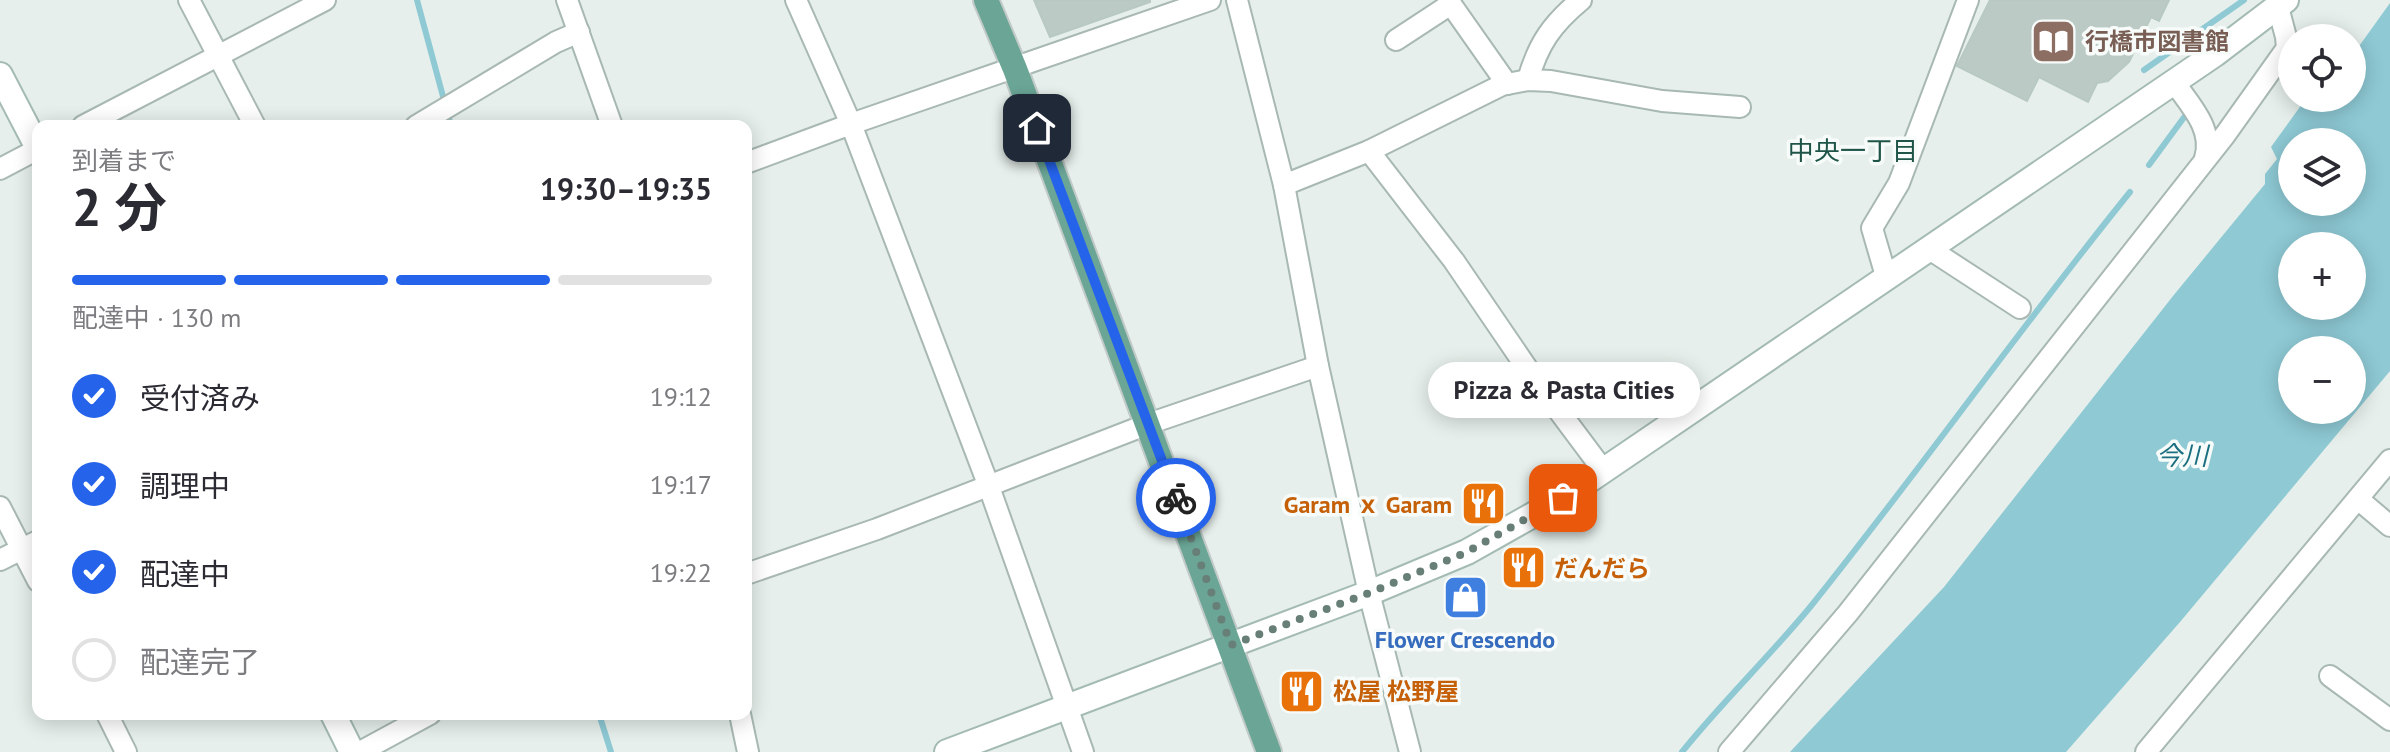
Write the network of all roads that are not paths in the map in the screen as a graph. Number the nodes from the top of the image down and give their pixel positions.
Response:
1 (189, 0) edge
2 (325, 0) edge
3 (567, 0) edge
4 (796, 0) edge
5 (986, 0) edge
6 (1210, 0) edge
7 (1237, 0) edge
8 (1581, 0) edge
9 (1968, 0) edge
10 (1449, 2) edge
11 (2282, 4) edge
12 (579, 32) junction
13 (1396, 40) dead end
14 (218, 56) junction
15 (1015, 69) junction
16 (0, 75) edge
17 (1518, 82) junction
18 (2174, 82) junction
19 (1740, 107) dead end
20 (95, 120) edge
21 (252, 120) edge
22 (426, 120) edge
23 (610, 120) edge
24 (851, 124) junction
25 (32, 136) edge
26 (32, 151) edge
27 (1369, 151) junction
28 (2205, 158) junction
29 (752, 161) edge
30 (0, 169) edge
31 (1284, 185) junction
32 (1928, 248) junction
33 (1886, 276) junction
34 (2020, 308) dead end
35 (1318, 366) junction
36 (1148, 424) junction
37 (2390, 460) edge
38 (1603, 470) junction
39 (988, 484) junction
40 (2358, 499) junction
41 (0, 507) edge
42 (2390, 526) edge
43 (30, 545) edge
44 (0, 560) edge
45 (752, 572) edge
46 (1369, 593) junction
47 (1231, 645) junction
48 (2330, 676) dead end
49 (1067, 707) junction
50 (110, 720) edge
51 (336, 720) edge
52 (419, 720) edge
53 (741, 720) edge
54 (2390, 720) edge
55 (126, 752) edge
56 (352, 752) edge
57 (360, 752) edge
58 (748, 752) edge
59 (947, 752) edge
60 (1083, 752) edge
61 (1269, 752) edge
62 (1410, 752) edge
63 (1729, 752) edge
64 (2146, 752) edge

1 - 14 street
2 - 14 street
3 - 12 street
4 - 24 street
5 - 15 main road
6 - 15 street
7 - 31 street
8 - 17 street
9 - 33 street
10 - 13 street
10 - 17 street
11 - 18 street
11 - 28 street
12 - 22 street
12 - 23 street
14 - 20 street
14 - 21 street
15 - 24 street
15 - 36 main road
16 - 25 street
17 - 19 street
17 - 27 street
18 - 28 street
18 - 32 street
24 - 29 street
24 - 39 street
26 - 30 street
27 - 31 street
27 - 38 street
28 - 63 street
31 - 35 street
32 - 33 street
32 - 34 street
33 - 38 street
35 - 36 street
35 - 46 street
36 - 39 street
36 - 47 main road
37 - 40 street
38 - 46 street
39 - 45 street
39 - 49 street
40 - 42 street
40 - 64 street
41 - 43 street
43 - 44 street
46 - 47 street
46 - 62 street
47 - 49 street
47 - 61 main road
48 - 54 street
49 - 59 street
49 - 60 street
50 - 55 street
51 - 56 street
52 - 57 street
53 - 58 street

